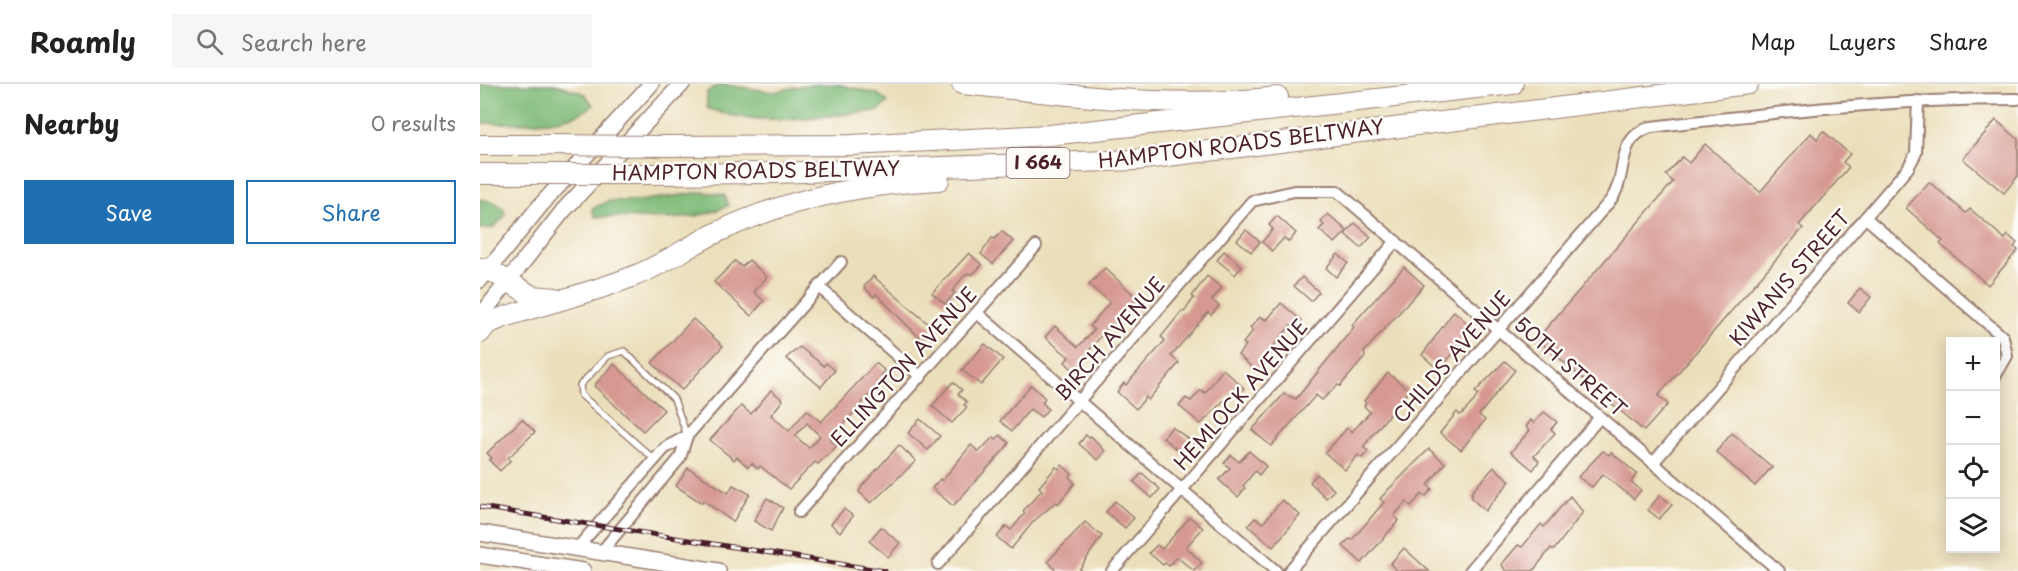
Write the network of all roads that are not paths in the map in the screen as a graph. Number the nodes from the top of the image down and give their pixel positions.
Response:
1 (651, 84) edge
2 (682, 84) edge
3 (962, 84) edge
4 (1513, 84) edge
5 (1748, 84) edge
6 (1436, 93) junction
7 (2018, 99) edge
8 (1918, 101) junction
9 (480, 145) edge
10 (1136, 160) junction
11 (480, 174) edge
12 (1337, 191) joint
13 (1866, 218) junction
14 (1396, 241) junction
15 (1036, 246) dead end
16 (841, 262) dead end
17 (483, 273) edge
18 (507, 280) junction
19 (819, 287) junction
20 (562, 298) junction
21 (977, 313) junction
22 (480, 317) edge
23 (1500, 330) junction
24 (480, 333) edge
25 (2000, 367) edge
26 (921, 377) junction
27 (1081, 400) junction
28 (1600, 417) junction
29 (687, 436) junction
30 (655, 460) junction
31 (1653, 463) junction
32 (1183, 489) junction
33 (799, 512) dead end
34 (480, 533) edge
35 (578, 547) junction
36 (602, 551) junction
37 (480, 555) edge
38 (938, 564) dead end
39 (557, 569) edge
40 (583, 571) edge
41 (718, 571) edge
42 (1112, 571) edge
43 (1276, 571) edge
44 (1289, 571) edge
45 (1470, 571) edge
46 (1779, 571) edge

1 - 17 main road
2 - 18 main road
3 - 6 highway
4 - 6 highway, HAMPTON ROADS BELTWAY / I 664
5 - 10 highway, HAMPTON ROADS BELTWAY / I 664
6 - 9 highway, HAMPTON ROADS BELTWAY / I 664, bridge
7 - 8 street
8 - 13 street, KIWANIS STREET
8 - 23 street, CHILDS AVENUE
10 - 11 highway, HAMPTON ROADS BELTWAY / I 664, bridge
10 - 20 highway
12 - 14 street, 50TH STREET
12 - 27 street, BIRCH AVENUE
13 - 25 street
13 - 31 street, KIWANIS STREET
14 - 23 street, 50TH STREET
14 - 32 street, HEMLOCK AVENUE
15 - 21 street, ELLINGTON AVENUE
16 - 19 street
17 - 18 highway
18 - 20 highway
18 - 22 main road
19 - 26 street
19 - 29 street
20 - 24 highway
21 - 26 street, ELLINGTON AVENUE
21 - 27 street
23 - 28 street, 50TH STREET
23 - 44 street, CHILDS AVENUE
26 - 33 street, ELLINGTON AVENUE
27 - 32 street
27 - 38 street, BIRCH AVENUE
28 - 31 street, 50TH STREET
28 - 45 street
29 - 30 street
29 - 30 lane
29 - 36 street
30 - 35 street
31 - 46 street, 50TH STREET
32 - 42 street, HEMLOCK AVENUE
32 - 43 street
34 - 35 main road
35 - 36 main road
35 - 39 main road
36 - 40 main road
36 - 41 main road
37 - 39 main road
39 - 40 main road

